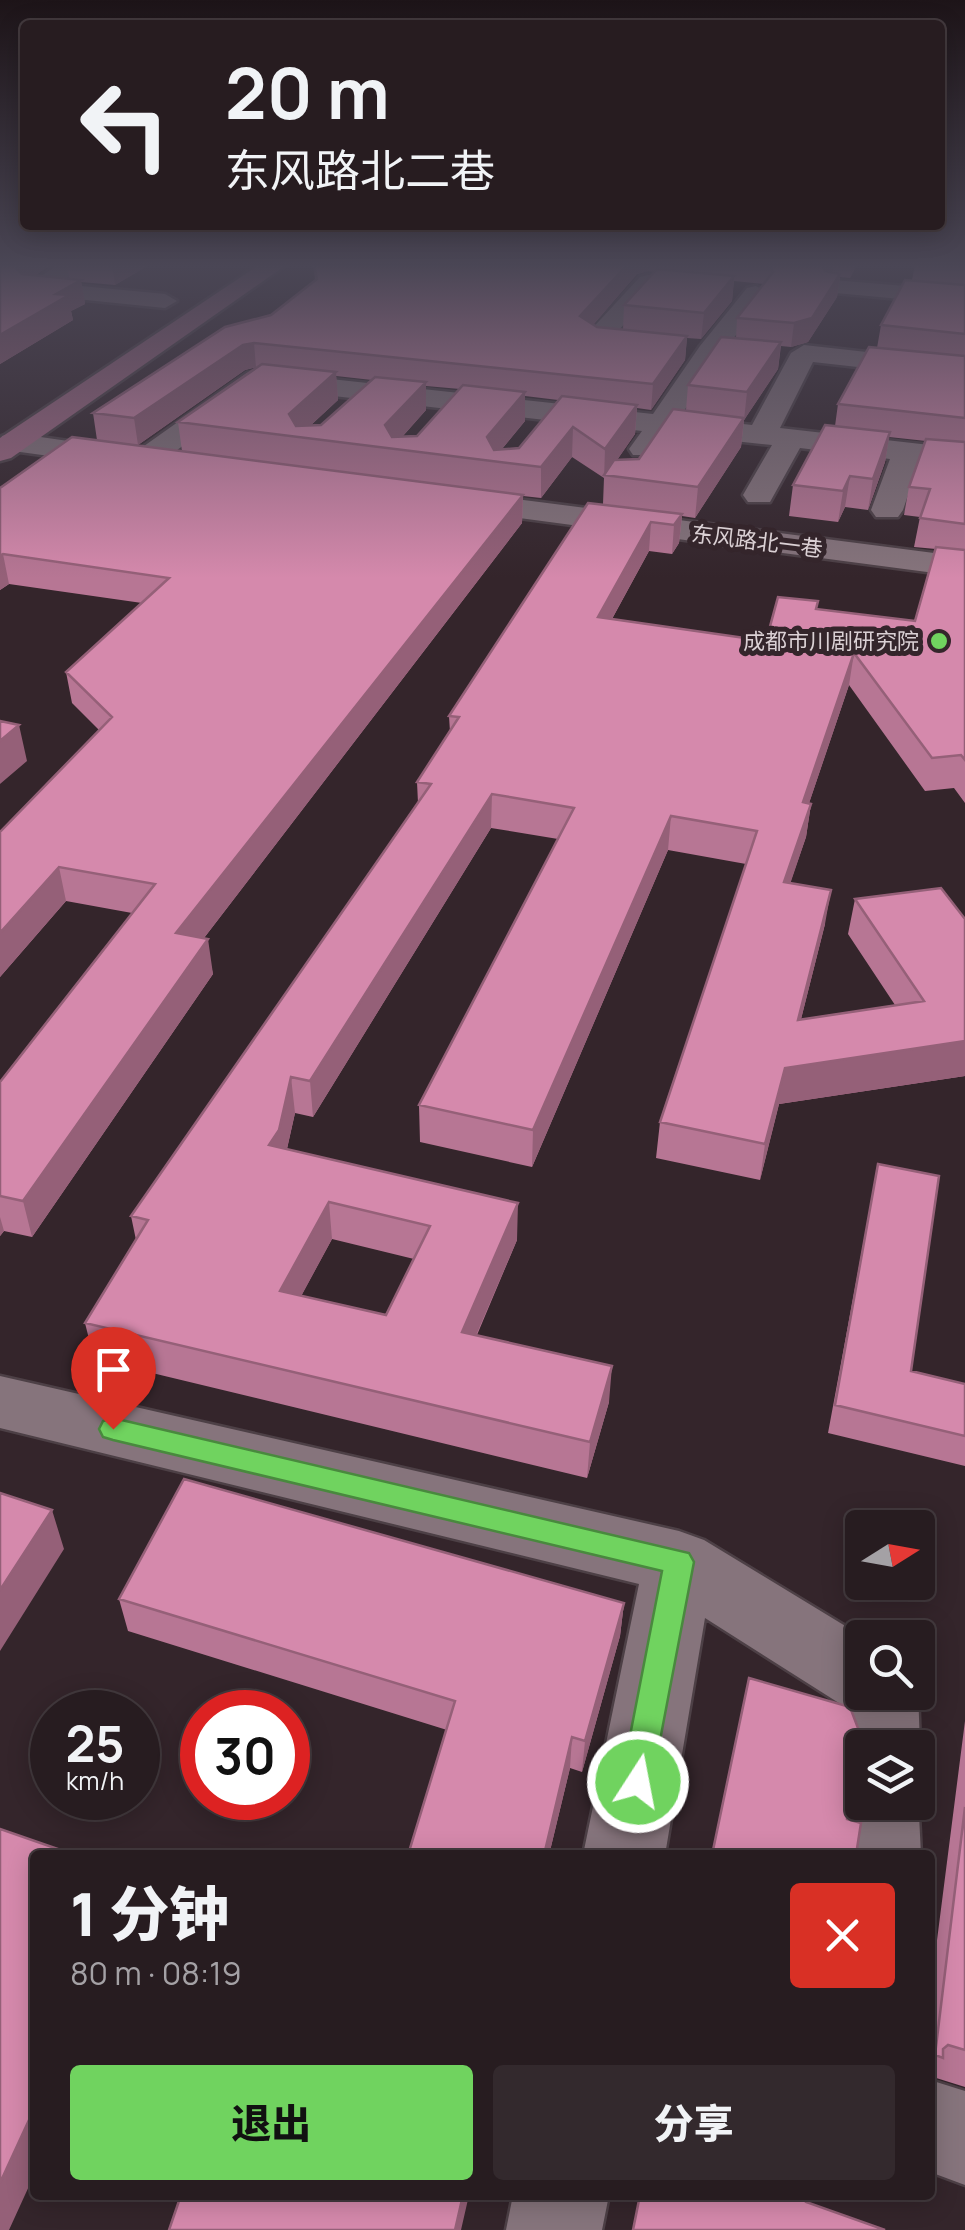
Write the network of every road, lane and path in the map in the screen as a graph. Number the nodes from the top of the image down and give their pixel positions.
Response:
1 (121, 369) edge
2 (601, 369) edge
3 (698, 369) edge
4 (797, 369) edge
5 (810, 369) edge
6 (824, 387) dead end
7 (369, 391) junction
8 (455, 401) junction
9 (345, 413) edge
10 (558, 413) junction
11 (907, 414) edge
12 (661, 424) junction
13 (430, 429) edge
14 (776, 437) junction
15 (529, 441) edge
16 (6, 447) edge
17 (900, 451) junction
18 (965, 458) edge
19 (144, 460) junction
20 (182, 466) edge
21 (622, 480) edge
22 (759, 495) dead end
23 (415, 496) edge
24 (887, 510) dead end
25 (965, 567) edge
26 (0, 1402) edge
27 (679, 1562) junction
28 (845, 1665) edge
29 (880, 1820) edge
30 (625, 1850) edge
31 (880, 1850) edge
32 (935, 2128) edge
33 (965, 2138) edge
34 (560, 2200) edge
35 (554, 2230) edge

1 - 16 main road
2 - 10 street
3 - 12 street
4 - 14 street
5 - 6 street
7 - 8 street
7 - 9 street
7 - 19 street
8 - 10 street
8 - 13 street
10 - 12 street
10 - 15 street
11 - 17 street
12 - 14 street
12 - 21 street
14 - 17 street
14 - 22 street
16 - 19 street
17 - 18 street
17 - 24 street
19 - 20 street
23 - 25 street, 东风路北一巷
26 - 27 street
27 - 28 street
27 - 30 street
29 - 31 street
32 - 33 street
34 - 35 street

